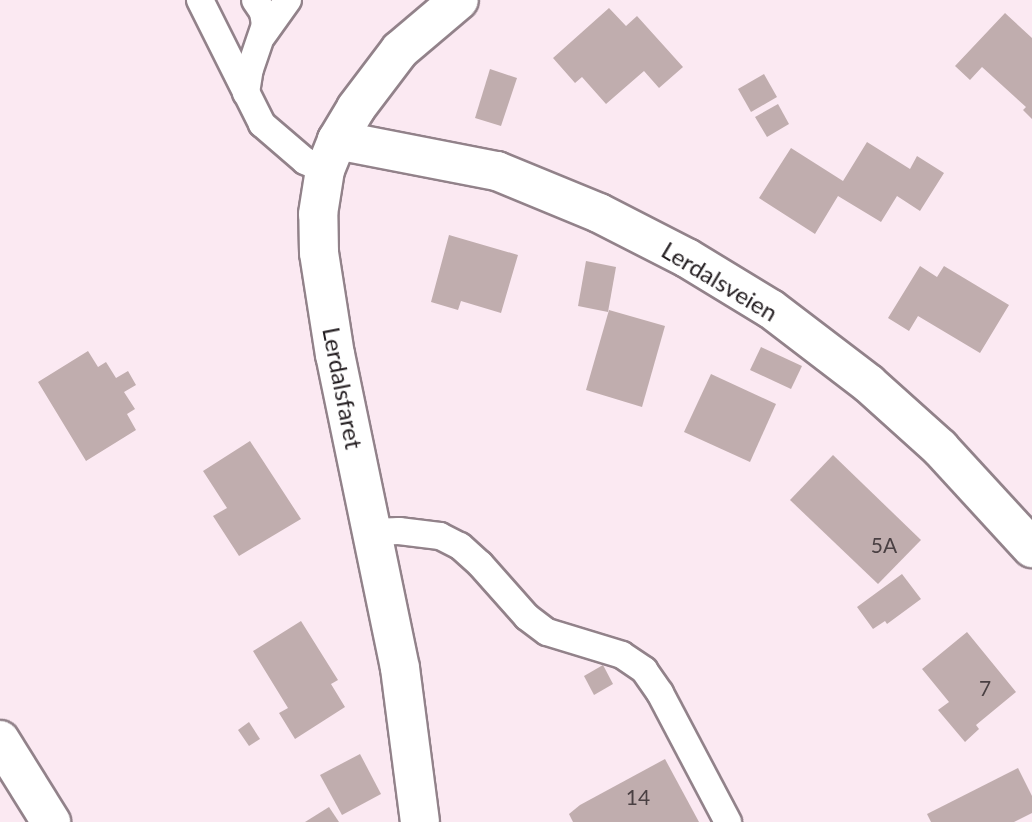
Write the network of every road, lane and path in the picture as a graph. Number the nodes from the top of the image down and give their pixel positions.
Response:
1 (200, 0) edge
2 (255, 0) edge
3 (288, 0) edge
4 (459, 0) edge
5 (263, 35) junction
6 (246, 93) junction
7 (331, 155) junction
8 (373, 532) junction
9 (1032, 548) edge
10 (0, 740) edge
11 (51, 822) edge
12 (420, 822) edge
13 (727, 822) edge

1 - 6 lane
2 - 5 lane
3 - 5 lane
4 - 7 street, Lerdalsfaret
5 - 6 lane
6 - 7 lane
7 - 8 street, Lerdalsfaret
7 - 9 street, Lerdalsveien
8 - 12 street, Lerdalsfaret
8 - 13 lane
10 - 11 street

